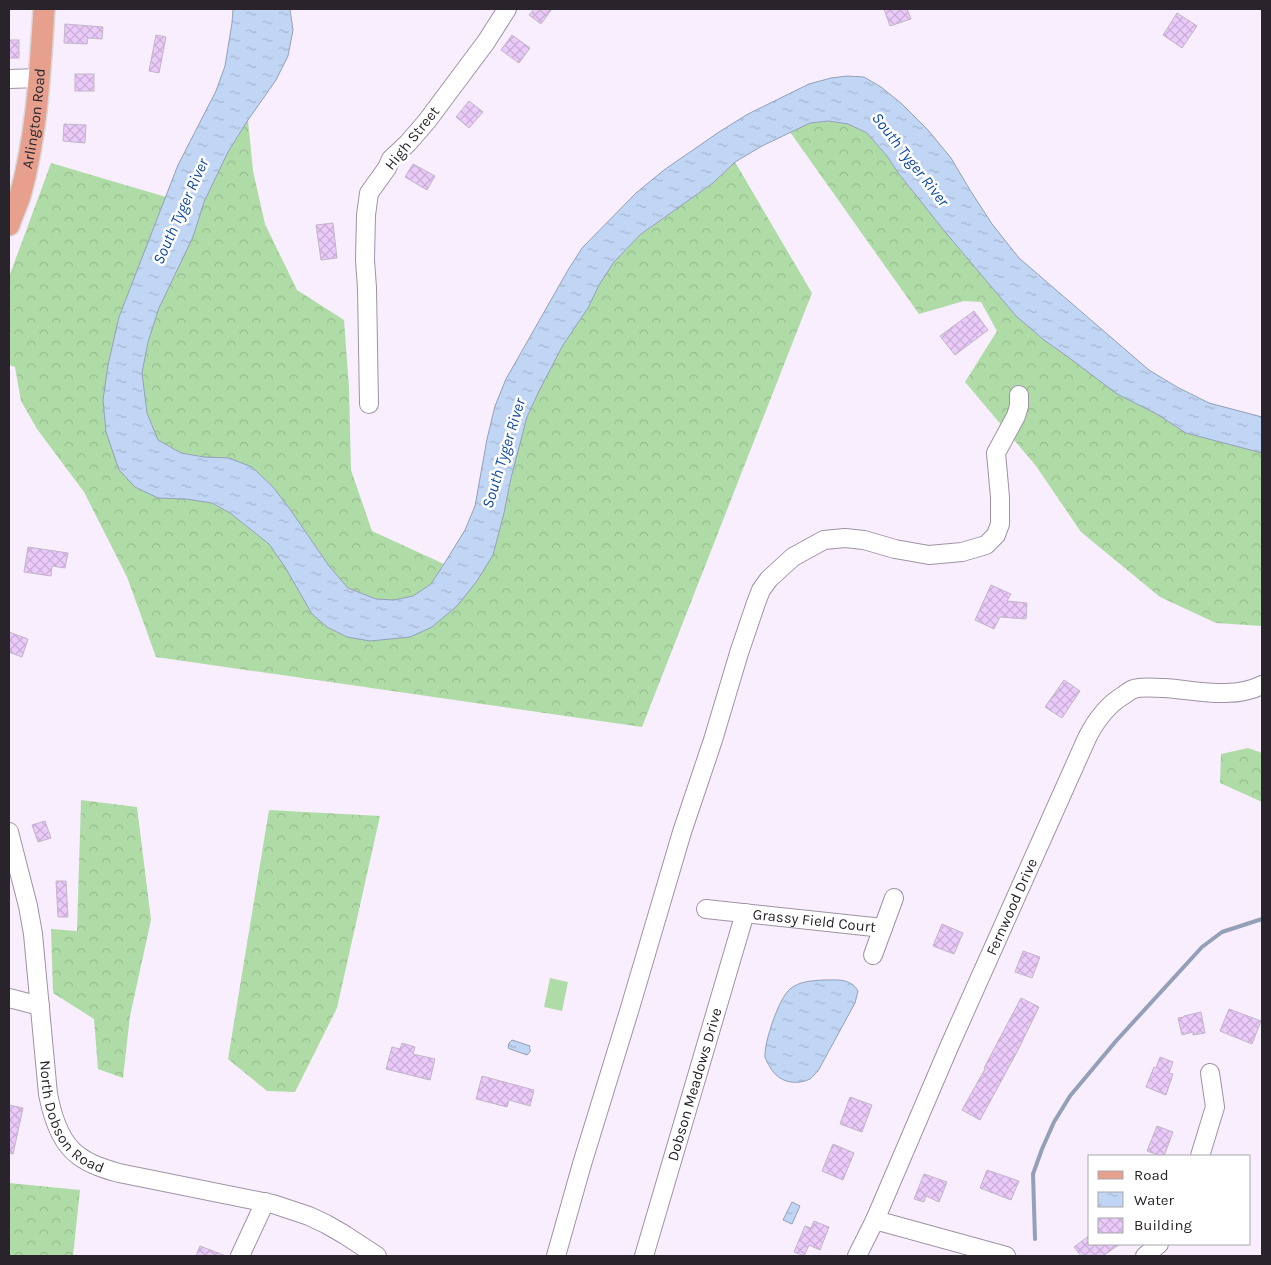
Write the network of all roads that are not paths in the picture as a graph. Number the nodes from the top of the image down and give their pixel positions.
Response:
1 (44, 9) edge
2 (507, 9) edge
3 (40, 78) junction
4 (9, 79) edge
5 (9, 224) edge
6 (1018, 395) dead end
7 (369, 404) dead end
8 (1262, 685) edge
9 (9, 832) edge
10 (894, 898) dead end
11 (706, 909) dead end
12 (745, 913) junction
13 (883, 928) junction
14 (872, 955) dead end
15 (9, 998) edge
16 (40, 1006) junction
17 (1210, 1073) dead end
18 (1200, 1155) edge
19 (265, 1202) junction
20 (875, 1220) junction
21 (1158, 1245) edge
22 (240, 1256) edge
23 (377, 1256) edge
24 (556, 1256) edge
25 (644, 1256) edge
26 (857, 1256) edge
27 (1006, 1256) edge
28 (1145, 1256) edge

1 - 3 main road, Arlington Road
2 - 7 street, High Street
3 - 4 street
3 - 5 main road, Arlington Road
6 - 24 street
8 - 20 street, Fernwood Drive
9 - 16 street, North Dobson Road
10 - 13 street, Grassy Field Court
11 - 12 street, Grassy Field Court
12 - 13 street, Grassy Field Court
12 - 25 street, Dobson Meadows Drive
13 - 14 street, Grassy Field Court
15 - 16 street
16 - 19 street, North Dobson Road
17 - 18 street
19 - 22 street
19 - 23 street, North Dobson Road
20 - 26 street, Fernwood Drive
20 - 27 street
21 - 28 street

